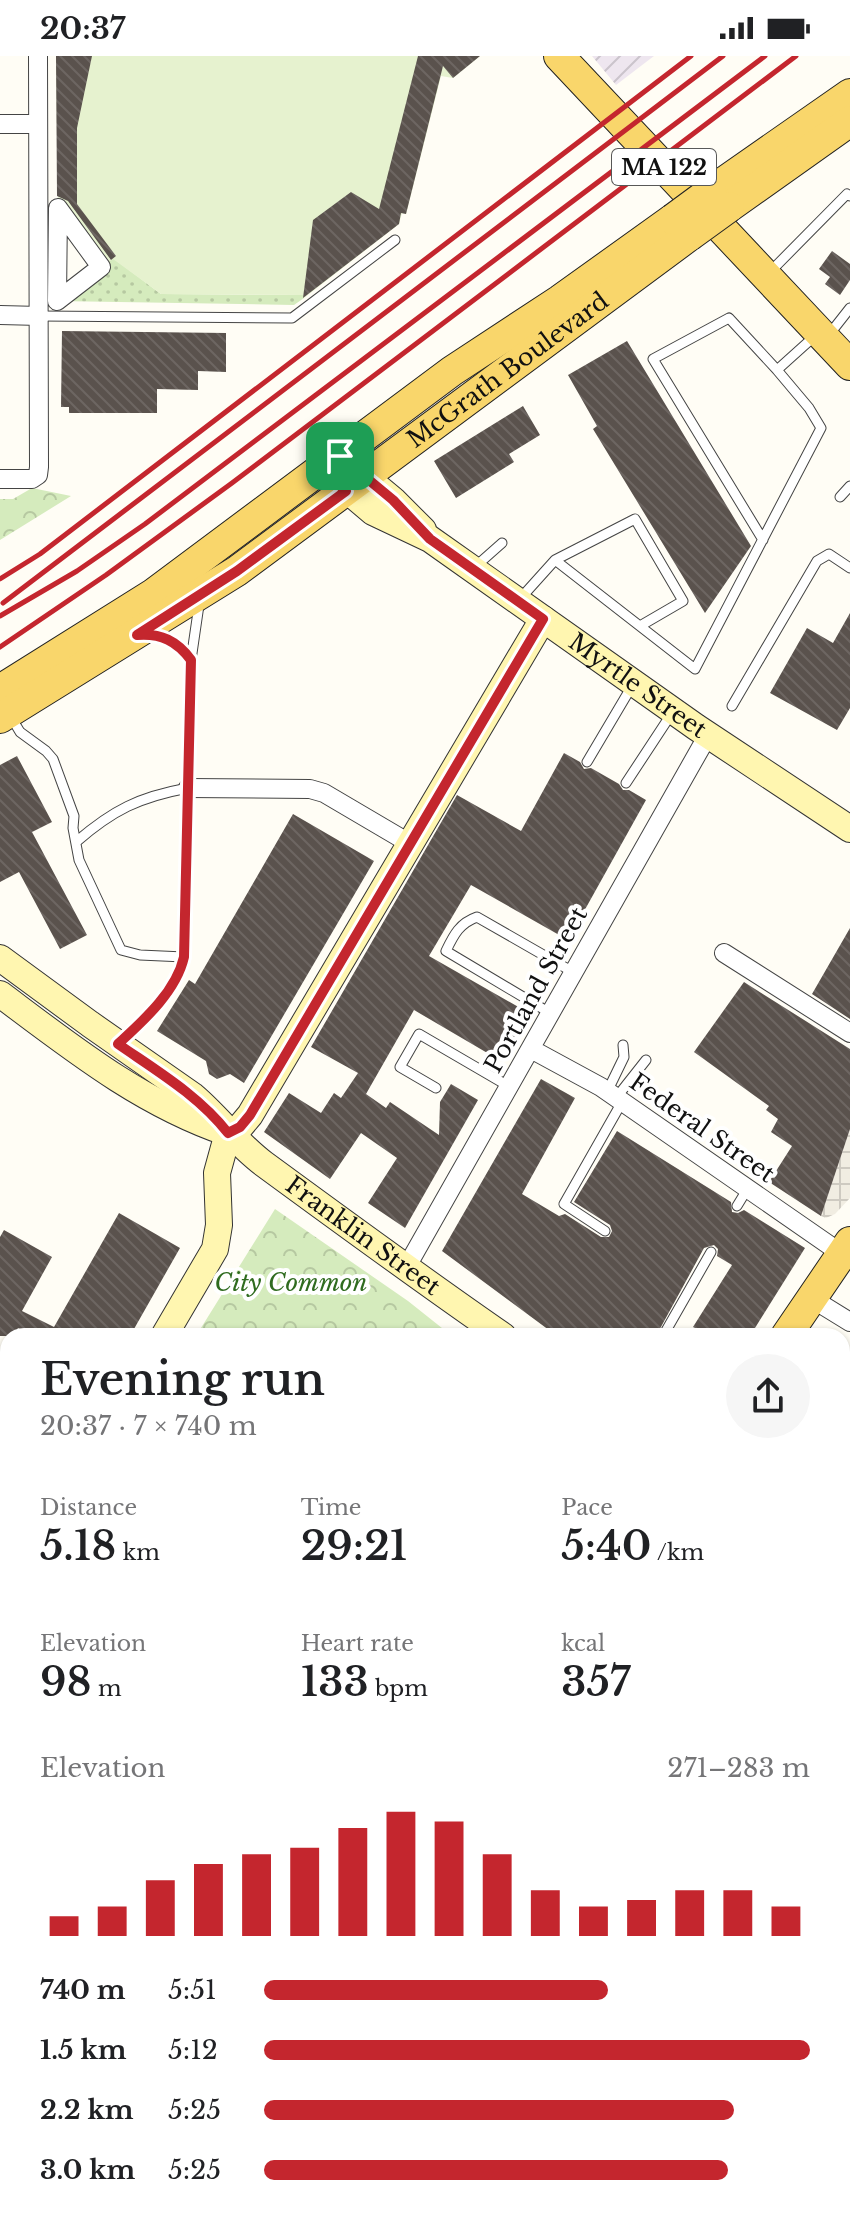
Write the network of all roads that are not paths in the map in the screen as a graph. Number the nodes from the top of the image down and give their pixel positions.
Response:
1 (38, 56) edge
2 (559, 56) edge
3 (850, 94) edge
4 (850, 121) edge
5 (0, 124) edge
6 (38, 124) junction
7 (850, 196) edge
8 (720, 199) junction
9 (681, 227) junction
10 (395, 240) dead end
11 (766, 276) junction
12 (850, 308) edge
13 (0, 315) edge
14 (40, 316) junction
15 (823, 336) junction
16 (850, 365) edge
17 (777, 370) junction
18 (331, 462) junction
19 (0, 479) edge
20 (356, 484) junction
21 (850, 486) edge
22 (840, 497) dead end
23 (763, 540) junction
24 (502, 543) dead end
25 (555, 560) junction
26 (473, 568) junction
27 (850, 568) edge
28 (203, 594) junction
29 (519, 600) junction
30 (543, 619) junction
31 (640, 626) junction
32 (137, 635) junction
33 (191, 660) junction
34 (634, 684) junction
35 (732, 706) dead end
36 (3, 707) edge
37 (673, 711) junction
38 (708, 735) junction
39 (587, 762) dead end
40 (626, 783) dead end
41 (188, 788) junction
42 (850, 829) edge
43 (76, 842) junction
44 (409, 843) junction
45 (724, 953) dead end
46 (184, 957) junction
47 (0, 958) edge
48 (573, 972) junction
49 (0, 994) edge
50 (551, 1013) junction
51 (850, 1033) edge
52 (118, 1044) junction
53 (623, 1045) dead end
54 (531, 1049) junction
55 (646, 1060) dead end
56 (510, 1087) junction
57 (436, 1088) dead end
58 (615, 1097) junction
59 (228, 1133) junction
60 (748, 1188) junction
61 (737, 1206) dead end
62 (605, 1231) dead end
63 (846, 1248) edge
64 (711, 1252) dead end
65 (406, 1268) junction
66 (811, 1298) junction
67 (850, 1322) edge
68 (169, 1328) edge
69 (492, 1328) edge
70 (668, 1328) edge
71 (791, 1328) edge

1 - 6 street
2 - 11 main road, MA 122
3 - 8 main road, McGrath Boulevard
4 - 8 main road, McGrath Boulevard
5 - 6 street
6 - 14 street
7 - 11 lane
8 - 9 main road, McGrath Boulevard, bridge
9 - 18 main road, McGrath Boulevard
9 - 20 main road, McGrath Boulevard
10 - 14 lane
11 - 15 main road, MA 122
12 - 15 lane
13 - 14 street
14 - 19 street
15 - 16 main road, MA 122
15 - 17 lane
17 - 23 lane
17 - 23 lane
18 - 20 main road, Myrtle Street
18 - 36 main road, McGrath Boulevard
20 - 26 main road, Myrtle Street
20 - 28 main road, McGrath Boulevard
21 - 22 lane
23 - 31 lane
24 - 26 lane
25 - 29 lane
25 - 31 lane
25 - 31 lane
26 - 29 main road, Myrtle Street
27 - 35 lane
28 - 32 main road, McGrath Boulevard
28 - 33 lane
29 - 30 main road, Myrtle Street
30 - 34 main road, Myrtle Street
30 - 44 main road
32 - 33 lane
32 - 36 main road, McGrath Boulevard
33 - 41 lane
34 - 37 main road, Myrtle Street
34 - 39 lane
36 - 43 lane
37 - 38 main road, Myrtle Street
37 - 40 lane
38 - 42 main road, Myrtle Street
38 - 48 street, Portland Street
41 - 43 lane
41 - 44 street
41 - 46 lane
43 - 46 lane
44 - 59 main road
45 - 51 street
46 - 52 lane
47 - 52 main road, Franklin Street
48 - 50 street, Portland Street
48 - 50 lane
49 - 59 main road, Franklin Street
50 - 54 street, Portland Street
52 - 59 main road, Franklin Street
53 - 58 lane
54 - 56 street, Portland Street
54 - 58 street, Federal Street
55 - 58 lane
56 - 57 lane
56 - 65 street, Portland Street
58 - 60 street, Federal Street
58 - 62 lane
59 - 65 main road, Franklin Street
59 - 68 main road
60 - 61 lane
60 - 63 street, Federal Street
63 - 66 main road
64 - 70 lane
65 - 69 main road, Franklin Street
66 - 67 street
66 - 71 main road

